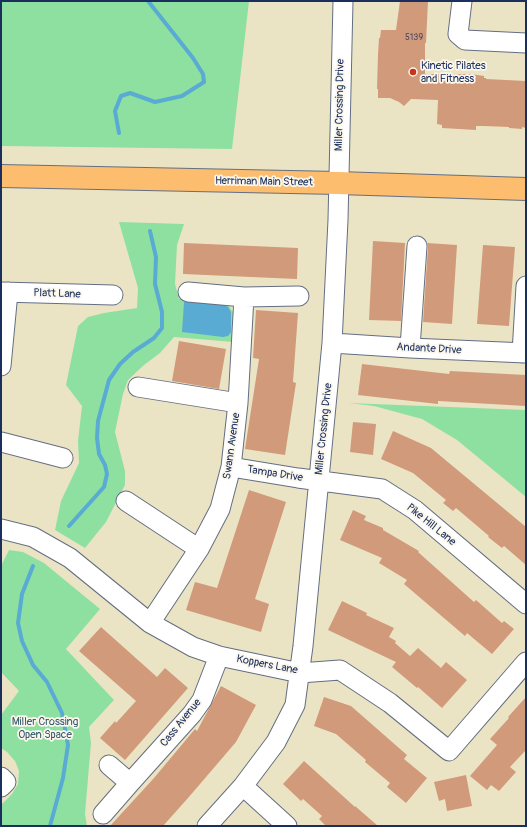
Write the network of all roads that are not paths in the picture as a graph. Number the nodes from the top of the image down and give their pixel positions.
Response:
1 (343, 1) edge
2 (462, 1) edge
3 (526, 43) edge
4 (1, 176) edge
5 (338, 183) junction
6 (526, 189) edge
7 (417, 246) dead end
8 (526, 286) edge
9 (4, 292) edge
10 (188, 292) dead end
11 (113, 295) dead end
12 (244, 296) junction
13 (299, 296) dead end
14 (332, 343) junction
15 (410, 348) junction
16 (524, 353) edge
17 (1, 366) edge
18 (138, 387) dead end
19 (238, 403) junction
20 (1, 442) edge
21 (63, 458) dead end
22 (231, 467) junction
23 (319, 481) junction
24 (126, 501) dead end
25 (1, 529) edge
26 (199, 549) junction
27 (526, 604) edge
28 (150, 623) junction
29 (219, 656) junction
30 (526, 662) edge
31 (300, 673) junction
32 (109, 765) dead end
33 (130, 783) junction
34 (243, 786) junction
35 (103, 814) dead end
36 (207, 826) edge
37 (287, 826) edge

1 - 5 street, Miller Crossing Drive
2 - 3 street
4 - 5 main road, Herriman Main Street
5 - 6 main road, Herriman Main Street
5 - 14 street, Miller Crossing Drive
7 - 15 street
8 - 16 street
9 - 11 street, Platt Lane
9 - 17 street
10 - 12 street
12 - 13 street
12 - 19 street, Swann Avenue
14 - 15 street, Andante Drive
14 - 23 street, Miller Crossing Drive
15 - 16 street, Andante Drive
18 - 19 street
19 - 22 street, Swann Avenue
20 - 21 street
22 - 23 street, Tampa Drive
22 - 26 street, Swann Avenue
23 - 27 street, Pike Hill Lane
23 - 31 street, Miller Crossing Drive
24 - 26 street
25 - 28 street, Koppers Lane
26 - 28 street, Swann Avenue
28 - 29 street, Koppers Lane
29 - 31 street, Koppers Lane
29 - 33 street, Cass Avenue
30 - 31 street, Koppers Lane
31 - 34 street, Miller Crossing Drive
32 - 33 street
33 - 35 street, Cass Avenue
34 - 36 street, Miller Crossing Drive
34 - 37 street

